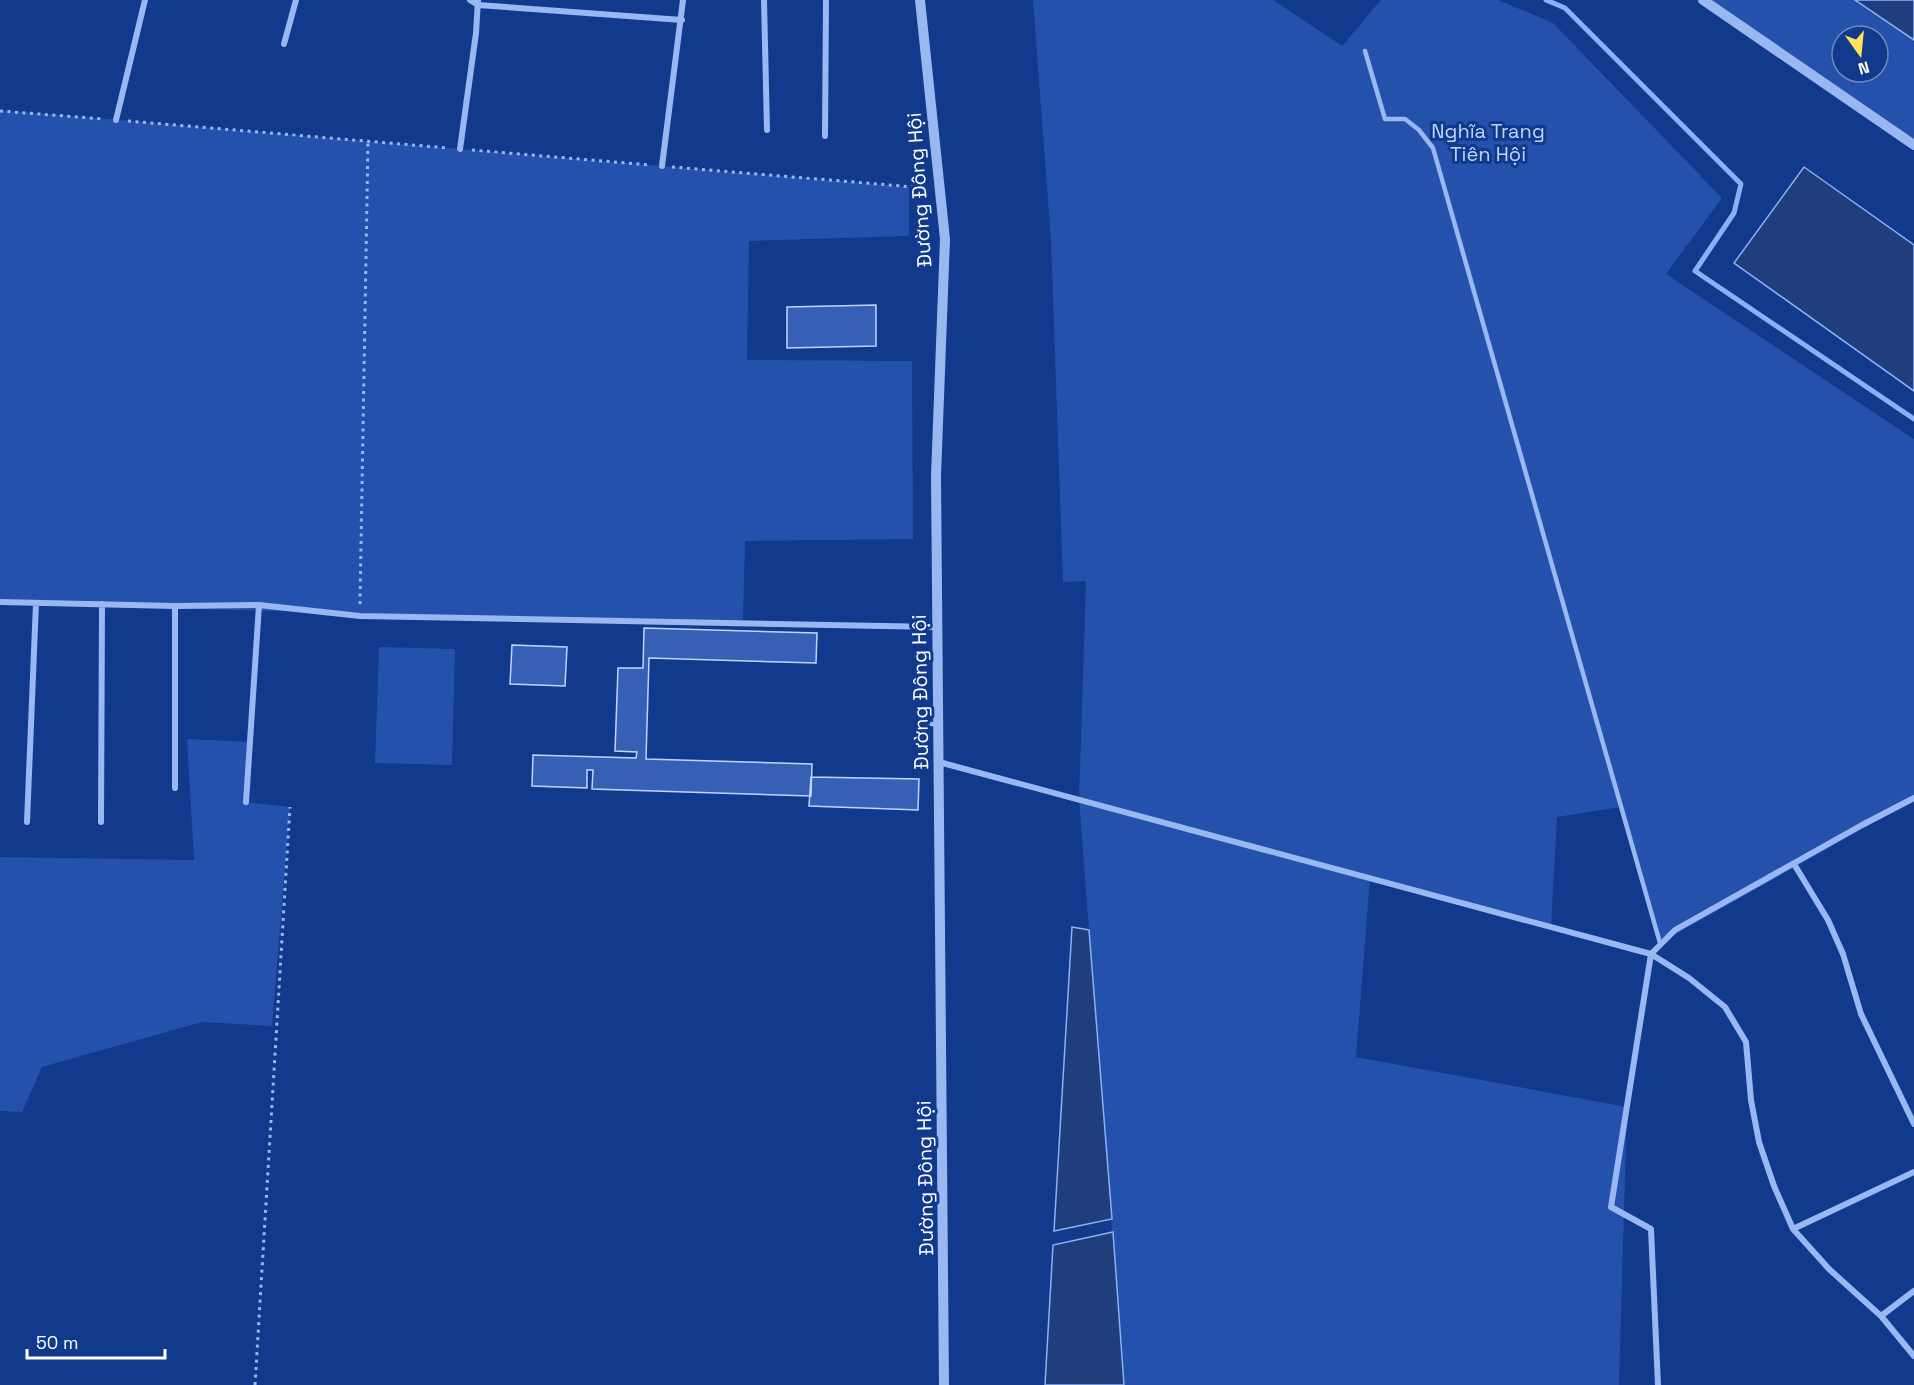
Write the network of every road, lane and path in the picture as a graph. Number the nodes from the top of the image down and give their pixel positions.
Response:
1 (145, 0) edge
2 (296, 0) edge
3 (470, 0) edge
4 (683, 0) edge
5 (764, 0) edge
6 (826, 0) edge
7 (920, 0) edge
8 (1703, 0) edge
9 (478, 2) edge
10 (681, 20) junction
11 (284, 44) dead end
12 (1365, 51) dead end
13 (116, 120) dead end
14 (767, 130) dead end
15 (825, 136) dead end
16 (368, 141) dead end
17 (1914, 144) edge
18 (460, 149) dead end
19 (662, 166) dead end
20 (0, 602) edge
21 (36, 603) junction
22 (102, 604) junction
23 (259, 605) junction
24 (175, 606) junction
25 (360, 616) junction
26 (937, 627) junction
27 (922, 724) dead end
28 (939, 724) junction
29 (939, 762) junction
30 (175, 788) dead end
31 (1914, 798) edge
32 (246, 802) dead end
33 (290, 807) dead end
34 (27, 822) dead end
35 (101, 822) dead end
36 (1794, 864) junction
37 (1660, 943) junction
38 (1652, 954) junction
39 (1914, 1124) edge
40 (1914, 1172) edge
41 (1793, 1229) junction
42 (1914, 1290) edge
43 (1881, 1316) junction
44 (1914, 1356) edge
45 (255, 1385) edge
46 (945, 1385) edge
47 (1658, 1385) edge

1 - 13 street
2 - 11 street
3 - 9 street
4 - 10 street
5 - 14 street
6 - 15 street
7 - 26 street, Đường Đông Hội
8 - 17 street
9 - 10 street
9 - 18 street
10 - 19 street
12 - 37 lane
16 - 25 path
20 - 21 street
21 - 22 street
21 - 34 street
22 - 24 street
22 - 35 street
23 - 24 street
23 - 25 street
23 - 32 street
24 - 30 street
25 - 26 street
26 - 28 street, Đường Đông Hội
27 - 28 lane
28 - 29 street, Đường Đông Hội
29 - 38 street
29 - 46 street, Đường Đông Hội
31 - 36 street
33 - 45 path
36 - 37 street
36 - 39 street
37 - 38 street
38 - 41 street
38 - 47 street
40 - 41 street
41 - 43 street
42 - 43 street
43 - 44 street

